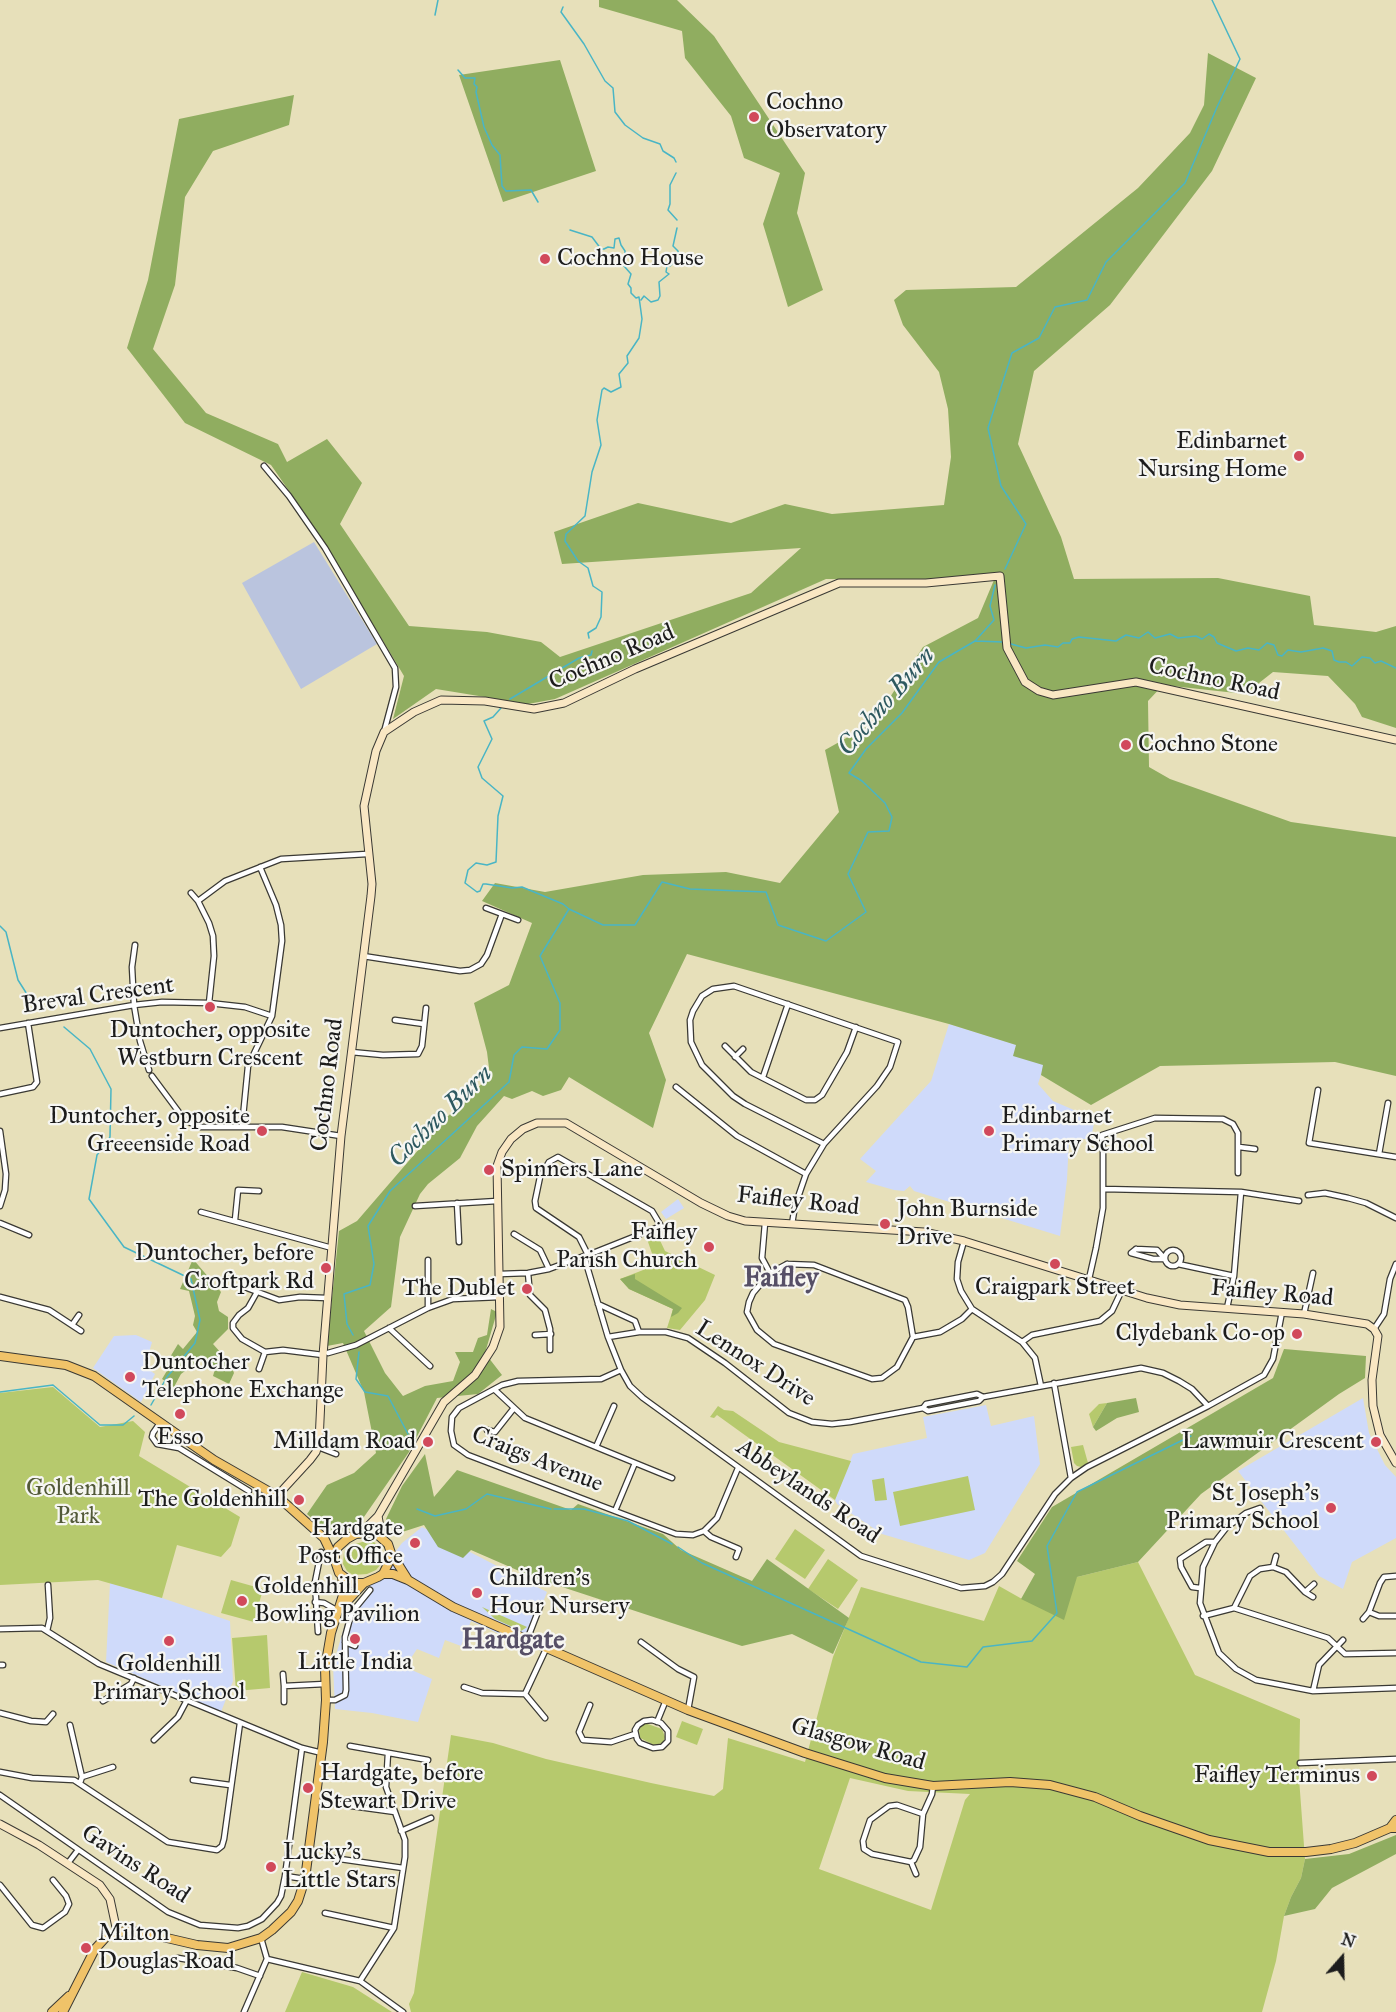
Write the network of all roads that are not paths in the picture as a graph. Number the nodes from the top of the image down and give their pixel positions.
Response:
1 (264, 466) dead end
2 (384, 732) junction
3 (1396, 740) edge
4 (367, 854) junction
5 (260, 867) junction
6 (191, 893) dead end
7 (198, 901) junction
8 (486, 908) dead end
9 (502, 914) junction
10 (518, 920) dead end
11 (135, 945) dead end
12 (363, 956) junction
13 (209, 1004) junction
14 (788, 1004) junction
15 (134, 1005) junction
16 (426, 1008) dead end
17 (272, 1016) junction
18 (395, 1020) dead end
19 (28, 1023) junction
20 (424, 1024) junction
21 (856, 1027) junction
22 (0, 1028) edge
23 (725, 1046) dead end
24 (743, 1049) dead end
25 (351, 1052) junction
26 (735, 1057) junction
27 (149, 1070) dead end
28 (152, 1076) dead end
29 (763, 1077) junction
30 (676, 1087) dead end
31 (1318, 1090) dead end
32 (0, 1094) edge
33 (1388, 1103) dead end
34 (242, 1127) junction
35 (0, 1131) edge
36 (341, 1136) junction
37 (824, 1144) junction
38 (1239, 1147) junction
39 (1255, 1149) dead end
40 (1379, 1154) junction
41 (1396, 1157) edge
42 (1238, 1173) dead end
43 (806, 1174) junction
44 (1103, 1190) junction
45 (259, 1191) dead end
46 (1241, 1192) junction
47 (1308, 1195) dead end
48 (497, 1201) junction
49 (1299, 1201) dead end
50 (457, 1203) junction
51 (0, 1206) edge
52 (415, 1206) dead end
53 (201, 1212) dead end
54 (1396, 1218) edge
55 (235, 1221) junction
56 (0, 1223) edge
57 (765, 1223) junction
58 (792, 1224) junction
59 (514, 1234) dead end
60 (29, 1235) dead end
61 (964, 1240) junction
62 (459, 1242) dead end
63 (332, 1248) junction
64 (586, 1255) junction
65 (1165, 1258) junction
66 (428, 1260) dead end
67 (1178, 1264) junction
68 (1396, 1264) edge
69 (549, 1269) junction
70 (528, 1273) junction
71 (770, 1273) junction
72 (1313, 1273) dead end
73 (500, 1274) junction
74 (1234, 1276) junction
75 (1089, 1279) junction
76 (247, 1288) dead end
77 (1122, 1290) junction
78 (257, 1292) junction
79 (0, 1297) edge
80 (500, 1297) junction
81 (327, 1298) junction
82 (598, 1304) junction
83 (428, 1308) junction
84 (972, 1309) junction
85 (1227, 1310) junction
86 (1282, 1312) junction
87 (1304, 1314) junction
88 (79, 1315) dead end
89 (72, 1324) junction
90 (389, 1328) junction
91 (1374, 1329) junction
92 (81, 1331) dead end
93 (639, 1332) junction
94 (551, 1334) junction
95 (535, 1335) dead end
96 (608, 1337) junction
97 (913, 1337) junction
98 (1022, 1342) junction
99 (550, 1350) dead end
100 (265, 1352) junction
101 (326, 1354) junction
102 (0, 1356) edge
103 (430, 1366) dead end
104 (259, 1369) dead end
105 (621, 1370) junction
106 (1054, 1383) junction
107 (1041, 1386) junction
108 (495, 1390) junction
109 (614, 1406) dead end
110 (1208, 1406) junction
111 (514, 1408) junction
112 (159, 1423) junction
113 (487, 1430) dead end
114 (318, 1447) junction
115 (596, 1447) junction
116 (336, 1454) dead end
117 (635, 1463) junction
118 (1396, 1463) edge
119 (738, 1468) junction
120 (672, 1478) dead end
121 (1071, 1478) junction
122 (249, 1491) dead end
123 (277, 1496) junction
124 (1260, 1508) dead end
125 (615, 1511) junction
126 (378, 1515) junction
127 (704, 1531) junction
128 (361, 1533) junction
129 (324, 1538) junction
130 (382, 1538) junction
131 (1215, 1542) junction
132 (341, 1544) junction
133 (321, 1552) dead end
134 (391, 1553) junction
135 (1276, 1556) dead end
136 (736, 1557) dead end
137 (335, 1561) junction
138 (1273, 1567) junction
139 (383, 1574) junction
140 (1396, 1576) edge
141 (342, 1577) junction
142 (408, 1580) junction
143 (364, 1583) junction
144 (48, 1584) dead end
145 (1314, 1584) dead end
146 (1200, 1588) junction
147 (370, 1590) dead end
148 (1305, 1592) junction
149 (1314, 1597) dead end
150 (315, 1602) junction
151 (541, 1604) dead end
152 (1234, 1608) junction
153 (338, 1611) junction
154 (1369, 1612) junction
155 (1203, 1616) junction
156 (1396, 1616) edge
157 (1363, 1619) dead end
158 (0, 1629) edge
159 (47, 1630) junction
160 (318, 1632) dead end
161 (527, 1640) junction
162 (1343, 1640) dead end
163 (641, 1641) dead end
164 (345, 1642) junction
165 (355, 1646) dead end
166 (1336, 1646) junction
167 (546, 1648) junction
168 (1396, 1653) edge
169 (283, 1674) dead end
170 (134, 1678) junction
171 (325, 1684) junction
172 (284, 1686) junction
173 (465, 1687) dead end
174 (1396, 1688) edge
175 (1313, 1691) junction
176 (525, 1694) junction
177 (187, 1700) junction
178 (326, 1700) junction
179 (666, 1700) junction
180 (103, 1701) dead end
181 (284, 1701) dead end
182 (590, 1705) dead end
183 (688, 1710) junction
184 (0, 1713) edge
185 (53, 1714) dead end
186 (545, 1718) dead end
187 (240, 1722) junction
188 (657, 1722) junction
189 (70, 1725) dead end
190 (635, 1734) junction
191 (154, 1740) dead end
192 (350, 1746) dead end
193 (302, 1748) junction
194 (322, 1753) junction
195 (388, 1753) junction
196 (1396, 1759) edge
197 (428, 1760) dead end
198 (1300, 1763) dead end
199 (113, 1767) dead end
200 (0, 1773) edge
201 (82, 1777) junction
202 (193, 1780) dead end
203 (82, 1785) junction
204 (230, 1785) junction
205 (933, 1786) junction
206 (0, 1795) edge
207 (315, 1801) junction
208 (395, 1812) junction
209 (923, 1814) junction
210 (431, 1818) dead end
211 (1396, 1820) edge
212 (0, 1824) edge
213 (1393, 1828) edge
214 (401, 1831) junction
215 (78, 1850) junction
216 (333, 1858) dead end
217 (911, 1862) junction
218 (68, 1863) junction
219 (403, 1868) junction
220 (916, 1874) dead end
221 (285, 1876) junction
222 (52, 1880) dead end
223 (305, 1880) junction
224 (0, 1887) edge
225 (325, 1913) dead end
226 (394, 1928) junction
227 (117, 1932) junction
228 (261, 1938) junction
229 (178, 1958) dead end
230 (267, 1959) junction
231 (260, 1976) junction
232 (360, 1981) junction
233 (70, 1995) junction
234 (52, 2012) edge
235 (63, 2012) edge
236 (244, 2012) edge
237 (404, 2012) edge

1 - 2 street
2 - 3 street, Cochno Road
2 - 4 street, Cochno Road
4 - 5 street
4 - 12 street, Cochno Road
5 - 7 street
5 - 17 street
6 - 7 street
7 - 13 street
8 - 9 street
9 - 10 street
9 - 12 street
11 - 15 street
12 - 25 street, Cochno Road
13 - 15 street, Breval Crescent
13 - 17 street, Breval Crescent
14 - 21 street
14 - 29 street
14 - 37 street
15 - 19 street, Breval Crescent
15 - 27 street
16 - 20 street
17 - 34 street
18 - 20 street
19 - 22 street, Breval Crescent
19 - 32 street
20 - 25 street
21 - 29 street
21 - 37 street
23 - 26 street
24 - 26 street
25 - 36 street, Cochno Road
26 - 29 street
28 - 34 street
30 - 43 street
31 - 40 street
33 - 40 street
34 - 36 street
35 - 51 street
36 - 63 street, Cochno Road
37 - 43 street
38 - 39 street
38 - 42 street
38 - 44 street
40 - 41 street
43 - 58 street
44 - 46 street
44 - 75 street
45 - 55 street
46 - 49 street
46 - 74 street
47 - 54 street
48 - 50 street
48 - 57 street, Faifley Road
48 - 73 street, Faifley Road
50 - 52 street
50 - 62 street
53 - 55 street
55 - 63 street
56 - 60 street
57 - 58 street, Faifley Road
57 - 71 street
58 - 61 street, Faifley Road
59 - 69 street
61 - 75 street, Faifley Road
61 - 84 street
63 - 81 street, Cochno Road
64 - 64 street, Abbeylands Road
64 - 69 street
64 - 82 street, Abbeylands Road
65 - 65 street
65 - 67 street
65 - 67 street
66 - 83 street
67 - 74 street
68 - 91 street
69 - 70 street
70 - 73 street
70 - 94 street
71 - 97 street
71 - 97 street
72 - 87 street
73 - 80 street, Faifley Road
74 - 85 street
75 - 77 street, Faifley Road
76 - 78 street
77 - 85 street, Faifley Road
77 - 98 street
78 - 81 street
78 - 100 street
79 - 89 street
80 - 83 street
80 - 126 street, Faifley Road
81 - 101 street, Cochno Road
82 - 93 street
82 - 96 street, Abbeylands Road
83 - 90 street
84 - 97 street
84 - 98 street
85 - 86 street, Faifley Road
86 - 87 street, Faifley Road
86 - 110 street, Abbeylands Road
87 - 91 street, Faifley Road
88 - 89 street
89 - 92 street
90 - 101 street
90 - 103 street
91 - 118 street
93 - 96 street, Lennox Drive
93 - 107 street, Lennox Drive
94 - 95 street
94 - 99 street
96 - 105 street, Abbeylands Road
98 - 107 street
100 - 101 street
100 - 104 street
101 - 114 street, Cochno Road
102 - 112 main road
105 - 108 street, Craigs Avenue
105 - 119 street, Abbeylands Road
106 - 107 street, Lennox Drive
106 - 110 street, Lennox Drive
106 - 121 street
108 - 111 street
108 - 125 street, Craigs Avenue
109 - 115 street
110 - 121 street, Abbeylands Road
111 - 113 street
111 - 115 street
112 - 122 street
112 - 123 main road
114 - 116 street
114 - 123 street
115 - 117 street
117 - 120 street
117 - 125 street
119 - 121 street, Abbeylands Road
119 - 127 street
123 - 129 main road
124 - 131 street
125 - 127 street, Craigs Avenue
126 - 128 street, Faifley Road
126 - 130 street
127 - 136 street
128 - 130 main road
128 - 132 main road
129 - 132 main road
129 - 137 main road
130 - 134 main road
131 - 146 street
131 - 146 street
132 - 137 main road
133 - 150 street
134 - 139 main road
134 - 142 main road, Glasgow Road
135 - 138 street
137 - 141 main road
138 - 148 street
138 - 152 street
139 - 142 main road, Glasgow Road
139 - 143 main road
140 - 154 street
141 - 143 main road
141 - 153 main road
142 - 161 main road, Glasgow Road
143 - 153 main road
144 - 159 street
145 - 148 street
146 - 155 street
147 - 164 street
148 - 149 street
150 - 153 street
150 - 160 street
151 - 161 street
152 - 155 street
152 - 166 street
153 - 171 main road
154 - 156 street
154 - 157 street
155 - 175 street
158 - 159 street
159 - 170 street
161 - 167 main road, Glasgow Road
162 - 166 street
163 - 183 street
164 - 165 street
164 - 178 street
166 - 168 street
166 - 175 street
167 - 176 street
167 - 179 main road, Glasgow Road
169 - 172 street
170 - 177 street
170 - 180 street
171 - 172 street
171 - 178 main road
172 - 181 street
173 - 176 street
174 - 175 street
176 - 186 street
177 - 187 street
177 - 191 street
178 - 194 main road
179 - 183 main road, Glasgow Road
179 - 188 street
182 - 190 street
183 - 205 main road, Glasgow Road
184 - 185 street
187 - 193 street
187 - 204 street
188 - 190 street
188 - 190 street
189 - 201 street
192 - 195 street
193 - 194 street
193 - 221 street, Gavins Road
194 - 207 main road
195 - 197 street
195 - 208 street
196 - 198 street
199 - 201 street
200 - 203 street
201 - 203 street
202 - 204 street
203 - 204 street
205 - 209 street
205 - 213 main road, Glasgow Road
206 - 215 street, Gavins Road
207 - 208 street
207 - 223 main road
208 - 214 street
209 - 217 street
209 - 217 street
210 - 214 street
211 - 213 main road, Glasgow Road
212 - 218 street
214 - 219 street
215 - 218 street
215 - 221 street, Gavins Road
216 - 219 street
217 - 220 street
218 - 227 street
219 - 226 street
221 - 223 street
222 - 224 street
223 - 228 main road
225 - 226 street
226 - 232 street
227 - 228 main road
227 - 233 main road
228 - 230 street
229 - 231 street
230 - 231 street
230 - 232 street
231 - 236 street
232 - 237 street
233 - 234 main road
233 - 235 main road

